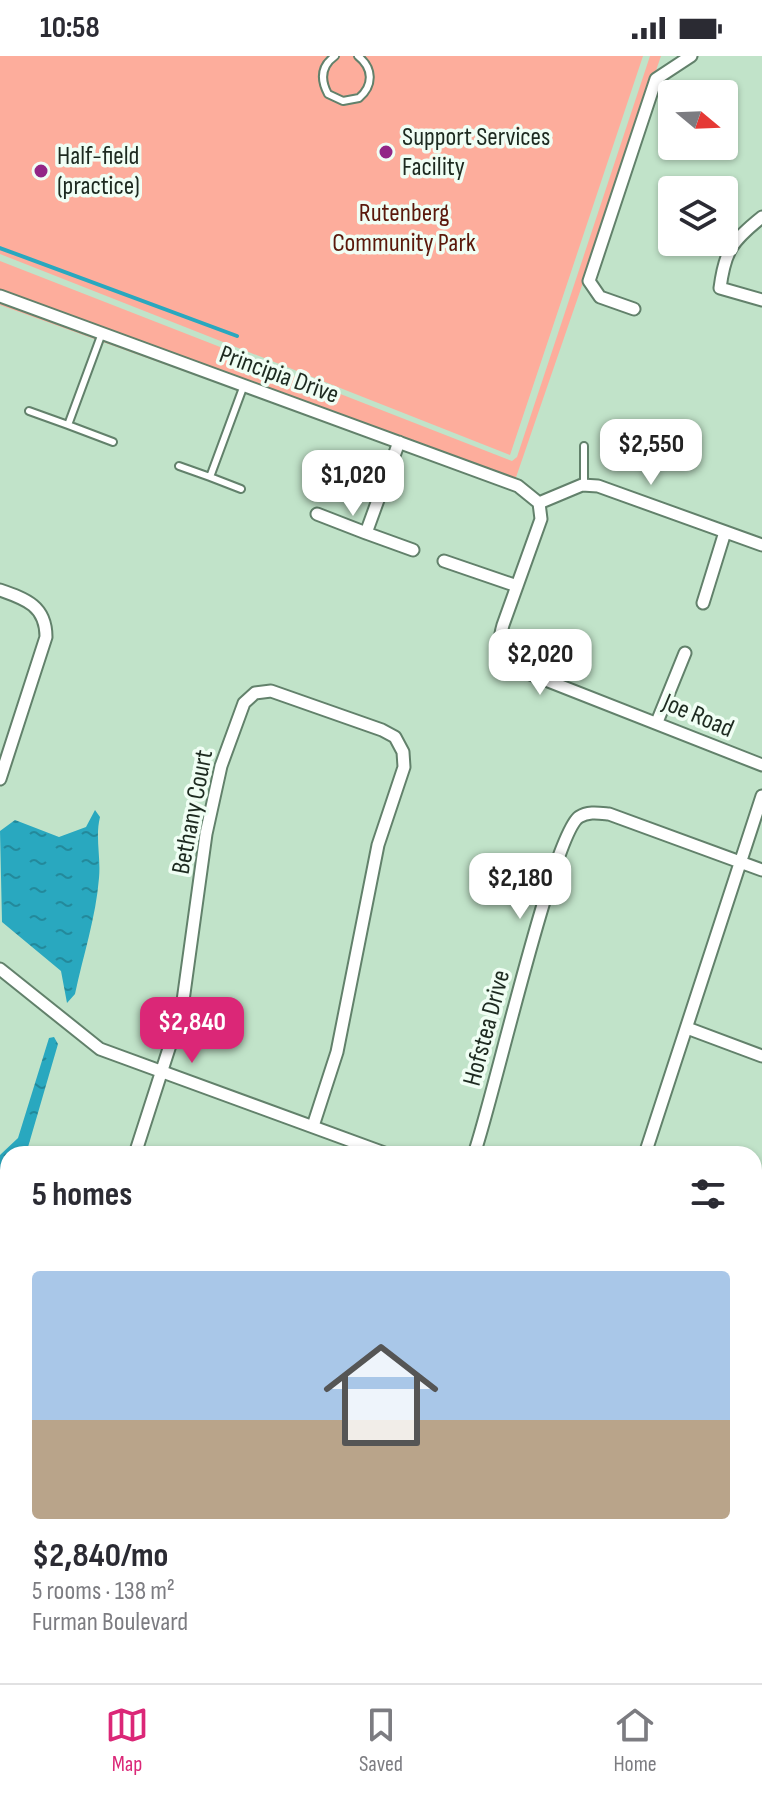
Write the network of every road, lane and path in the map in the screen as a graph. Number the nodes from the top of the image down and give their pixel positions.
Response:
1 (358, 56) edge
2 (691, 56) edge
3 (331, 57) edge
4 (762, 217) edge
5 (0, 296) edge
6 (762, 300) edge
7 (634, 309) dead end
8 (102, 333) junction
9 (244, 385) junction
10 (29, 411) dead end
11 (68, 425) junction
12 (113, 442) dead end
13 (399, 442) junction
14 (584, 446) dead end
15 (179, 466) dead end
16 (210, 477) junction
17 (584, 485) junction
18 (241, 489) dead end
19 (539, 503) junction
20 (317, 514) dead end
21 (725, 532) junction
22 (366, 533) junction
23 (762, 545) edge
24 (413, 550) dead end
25 (444, 561) dead end
26 (517, 586) junction
27 (0, 590) edge
28 (703, 603) dead end
29 (685, 653) dead end
30 (657, 722) junction
31 (762, 765) edge
32 (0, 779) edge
33 (762, 796) edge
34 (739, 862) junction
35 (762, 870) edge
36 (0, 969) edge
37 (687, 1028) junction
38 (762, 1056) edge
39 (162, 1073) junction
40 (313, 1126) junction
41 (138, 1146) edge
42 (366, 1146) edge
43 (476, 1146) edge
44 (648, 1146) edge

1 - 3 lane
2 - 7 street
4 - 6 street
5 - 8 street, Principia Drive
8 - 9 street, Principia Drive
8 - 11 lane
9 - 13 street, Principia Drive
9 - 16 lane
10 - 11 lane
11 - 12 lane
13 - 19 street, Principia Drive
13 - 22 street
14 - 17 lane
15 - 16 lane
16 - 18 lane
17 - 19 street
17 - 21 street
19 - 26 street, Joe Road
20 - 22 street
21 - 23 street
21 - 28 street
22 - 24 street
25 - 26 street
26 - 30 street, Joe Road
27 - 32 street
29 - 30 street
30 - 31 street, Joe Road
33 - 34 street
34 - 35 street
34 - 37 street
34 - 43 street, Hofstea Drive
36 - 39 street
37 - 38 street
37 - 44 street
39 - 40 street
39 - 40 street, Bethany Court
39 - 41 street, Bethany Court
40 - 42 street

